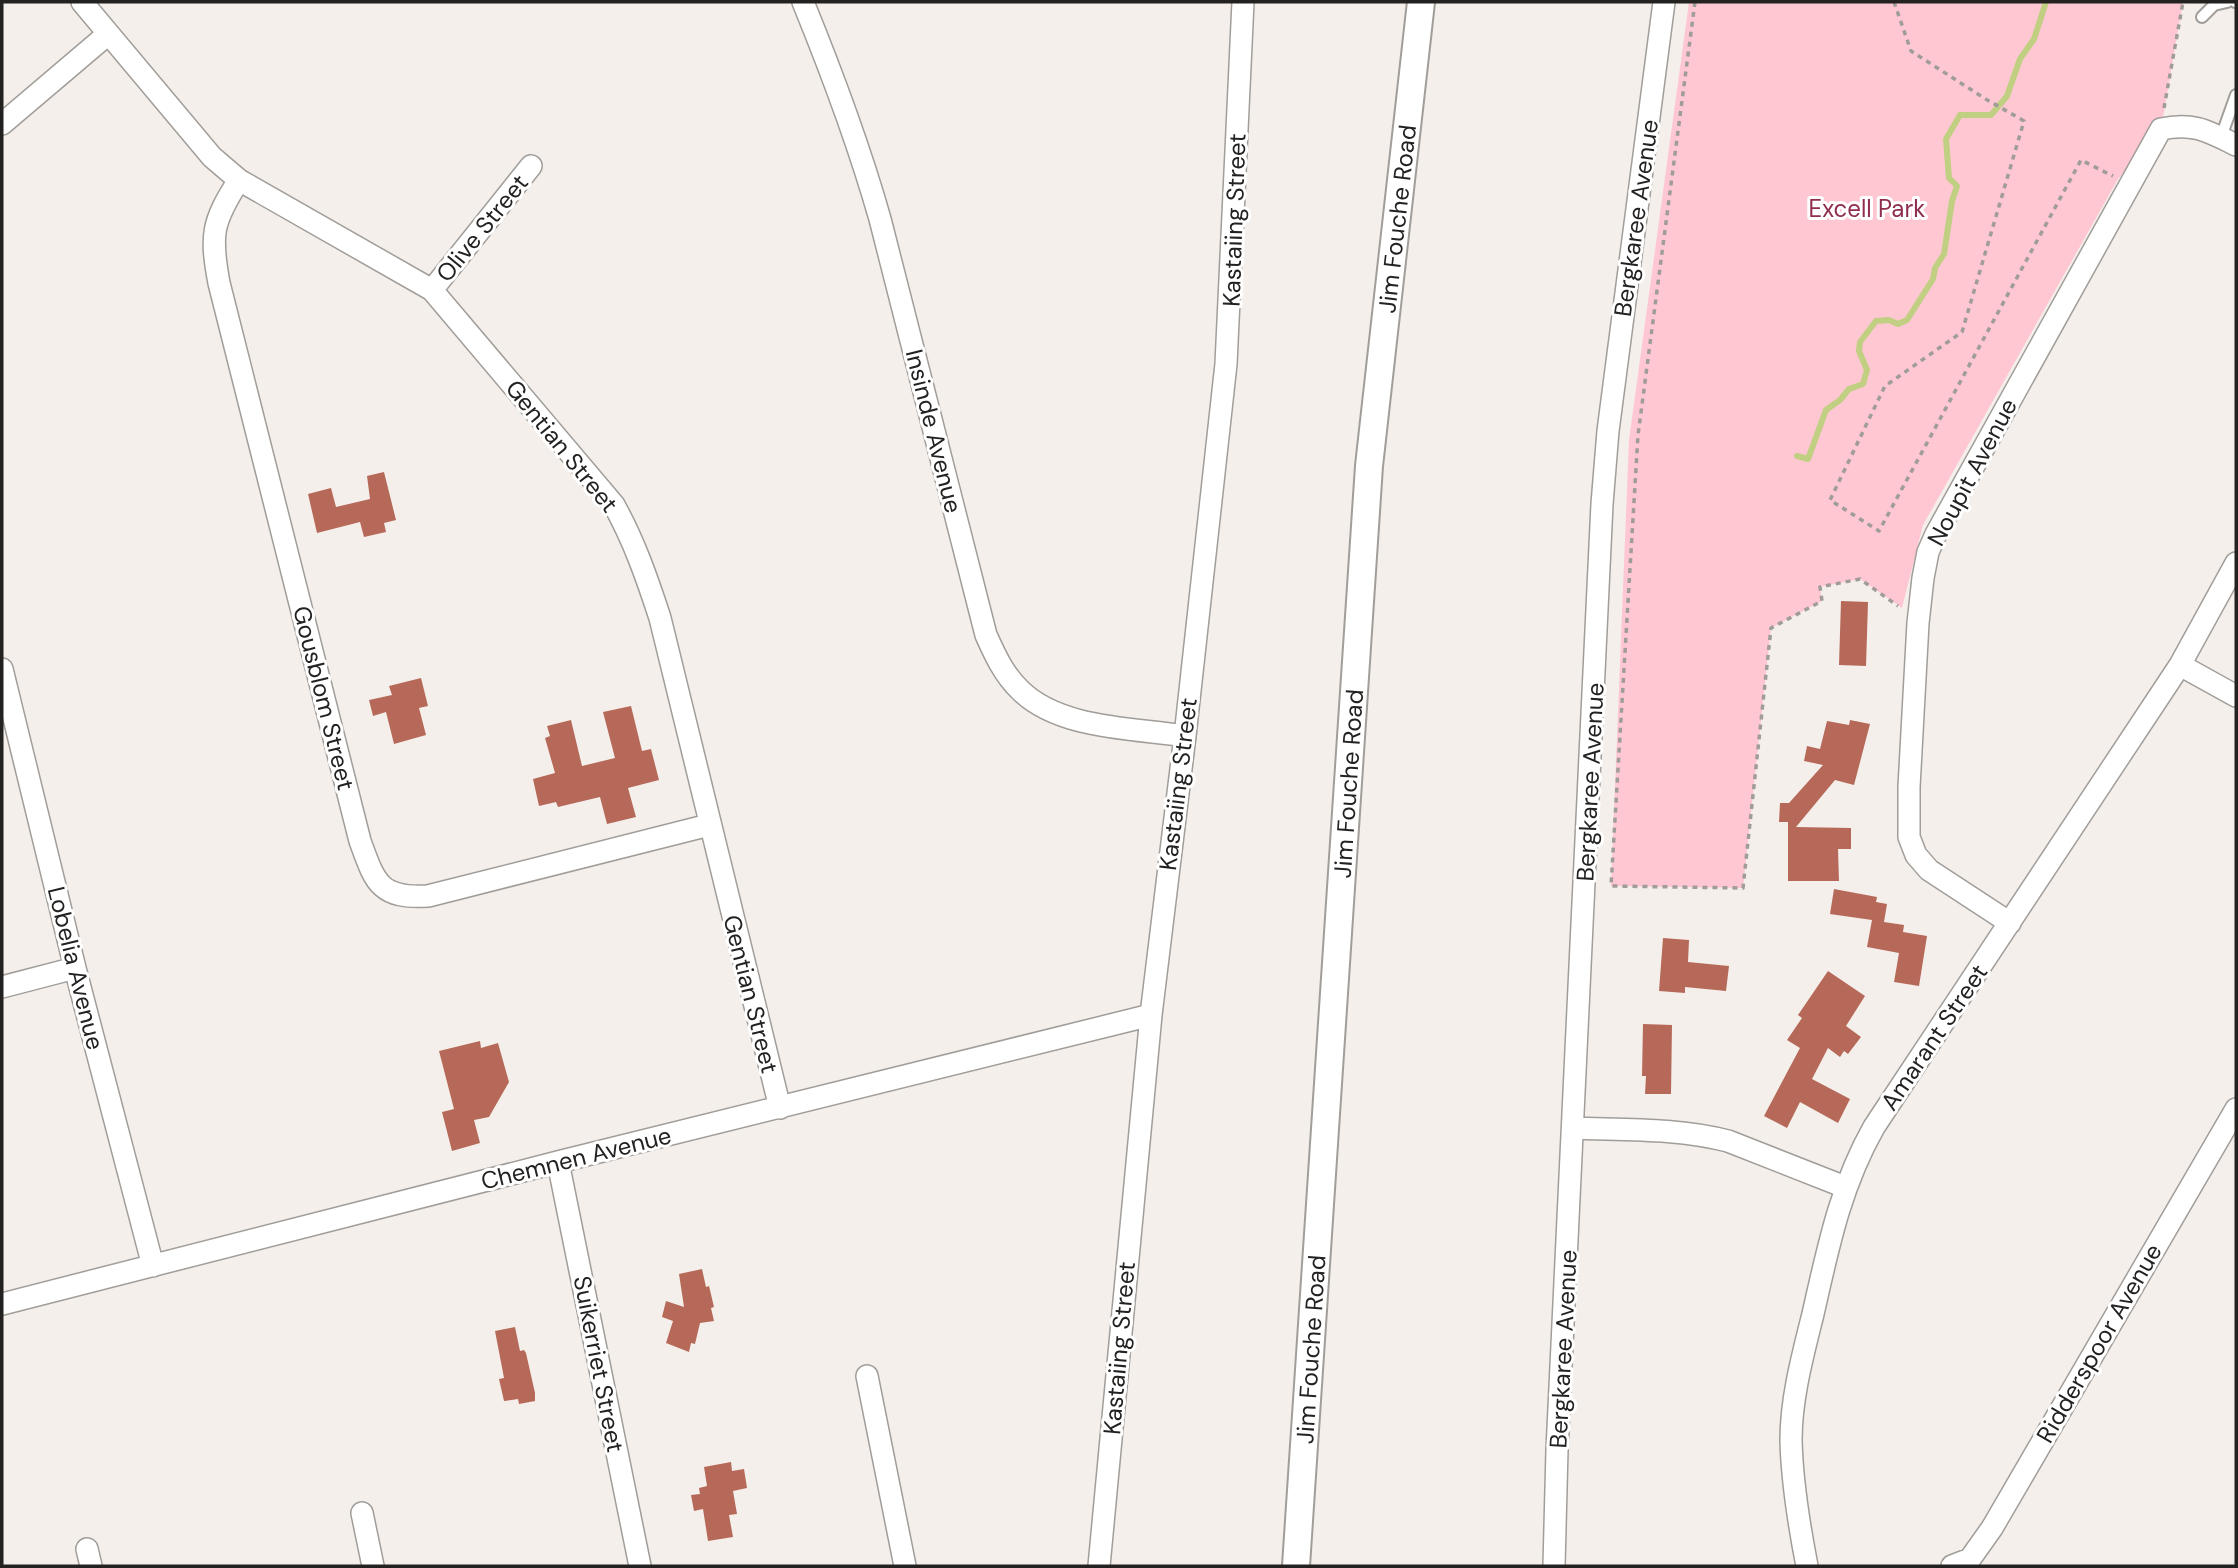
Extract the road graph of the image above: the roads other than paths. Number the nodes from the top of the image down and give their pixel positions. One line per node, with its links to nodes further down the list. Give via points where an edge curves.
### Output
1 (82, 2): 8 (street, Gentian Street)
2 (803, 2): 19 (street, Insinde Avenue, via 865,167 986,635 999,663 1019,690 1060,715)
3 (1243, 2): 19 (street, Kastaiing Street, via 1228,342)
4 (1421, 2): 39 (street, Jim Fouche Road, via 1369,466)
5 (1664, 2): 27 (street, Bergkaree Avenue, via 1602,504)
6 (2227, 2): 7 (lane, via 2214,5)
7 (2202, 17)
8 (107, 34): 10 (street); 13 (street, Gentian Street, via 212,157)
9 (2236, 94): 11 (lane)
10 (2, 124)
11 (2229, 141): 21 (street, Noupit Avenue, via 2191,126 2161,130 1928,552 1918,622 1909,837 1929,870)
12 (531, 166): 14 (street, Olive Street)
13 (239, 180): 14 (street, Gentian Street); 20 (street, Gousblom Street, via 214,229 217,272 372,874 396,895 428,896)
14 (432, 290): 20 (street, Gentian Street, via 614,505 627,529 660,618)
15 (2236, 563): 16 (street, Amarant Street)
16 (2180, 665): 18 (street); 21 (street, Amarant Street)
17 (2, 669): 22 (street, Lobelia Avenue)
18 (2236, 696)
19 (1185, 736): 24 (street, Kastaiing Street)
20 (709, 825): 25 (street, Gentian Street)
21 (2010, 923): 29 (street, Amarant Street, via 1874,1127)
22 (75, 968): 23 (street); 30 (street, Lobelia Avenue)
23 (2, 987)
24 (1151, 1015): 25 (street, Chemnen Avenue); 38 (street, Kastaiing Street)
25 (780, 1108): 28 (street, Chemnen Avenue)
26 (2236, 1109): 34 (street, Ridderspoor Avenue)
27 (1573, 1128): 29 (street, via 1709,1136); 40 (street, Bergkaree Avenue)
28 (558, 1162): 30 (street, Chemnen Avenue); 36 (street, Suikerriet Street)
29 (1845, 1187): 41 (street, Amarant Street, via 1807,1339 1791,1437)
30 (153, 1266): 31 (street, Chemnen Avenue)
31 (2, 1304)
32 (867, 1376): 37 (street)
33 (362, 1513): 35 (street)
34 (1967, 1564)
35 (373, 1566)
36 (640, 1566)
37 (905, 1566)
38 (1099, 1566)
39 (1296, 1566)
40 (1554, 1566)
41 (1807, 1566)

